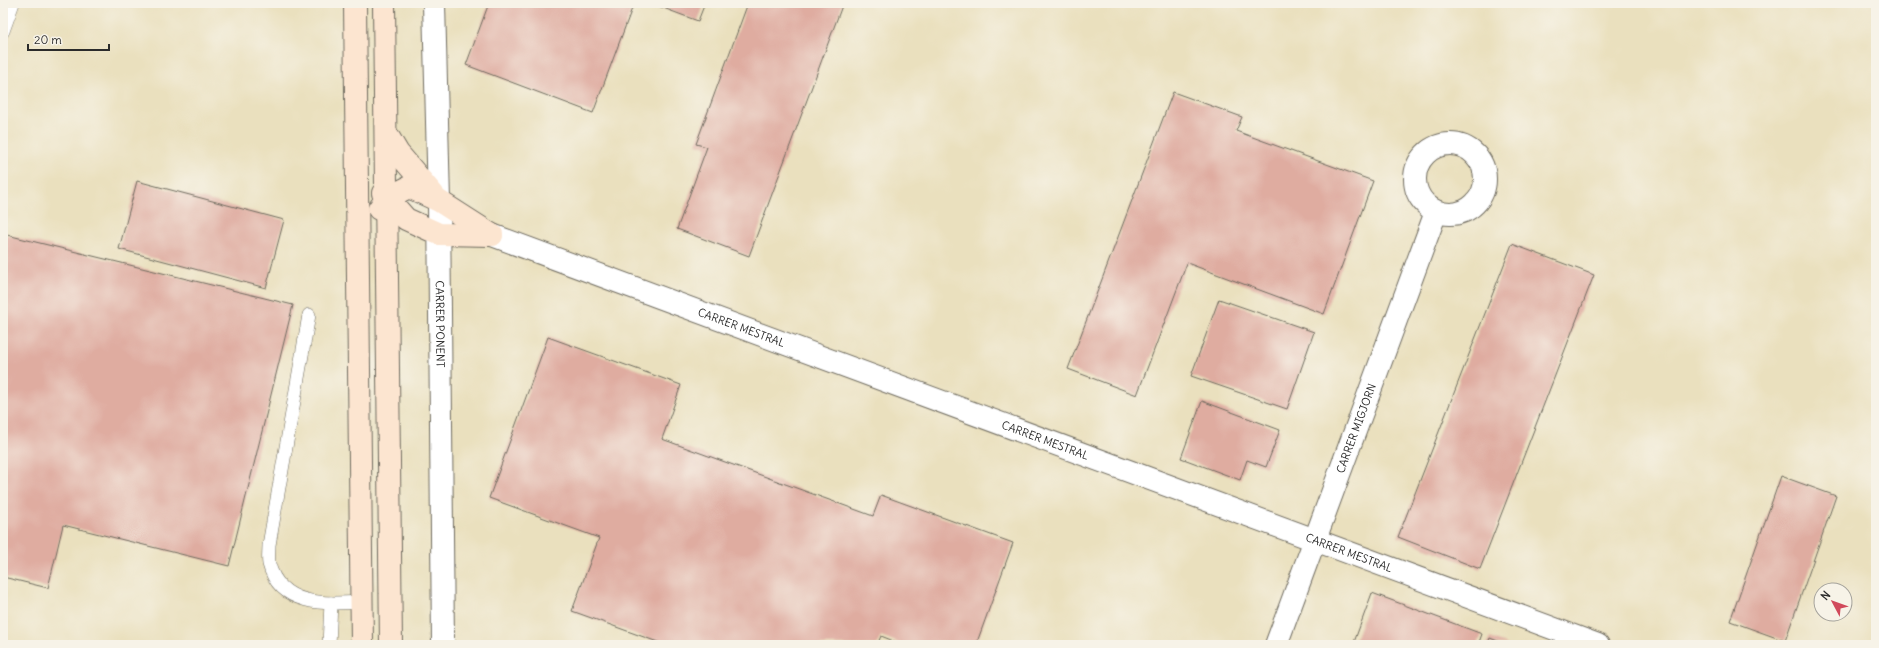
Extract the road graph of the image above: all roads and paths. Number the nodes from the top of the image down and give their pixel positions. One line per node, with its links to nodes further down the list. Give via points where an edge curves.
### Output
1 (13, 3): 6 (lane)
2 (355, 3): 13 (main road)
3 (363, 3): 8 (main road, via 371,178)
4 (384, 3): 7 (main road)
5 (434, 3): 10 (street, CARRER PONENT)
6 (3, 31)
7 (386, 133): 8 (main road); 10 (main road)
8 (387, 198): 10 (main road, via 406,220); 10 (main road, via 410,187); 13 (main road, via 370,221 372,402); 19 (main road)
9 (1436, 212): 14 (street, CARRER MIGJORN)
10 (439, 217): 11 (main road); 11 (main road); 20 (street, CARRER PONENT)
11 (492, 235): 14 (street, CARRER MESTRAL)
12 (309, 315): 16 (lane, via 269,545 269,563 278,582 291,594 308,602)
13 (359, 440): 15 (main road)
14 (1314, 541): 21 (street, CARRER MIGJORN); 22 (street, CARRER MESTRAL)
15 (361, 602): 16 (lane); 18 (main road)
16 (331, 604): 17 (lane)
17 (329, 645)
18 (362, 645)
19 (391, 645)
20 (443, 645)
21 (1276, 645)
22 (1598, 645)

